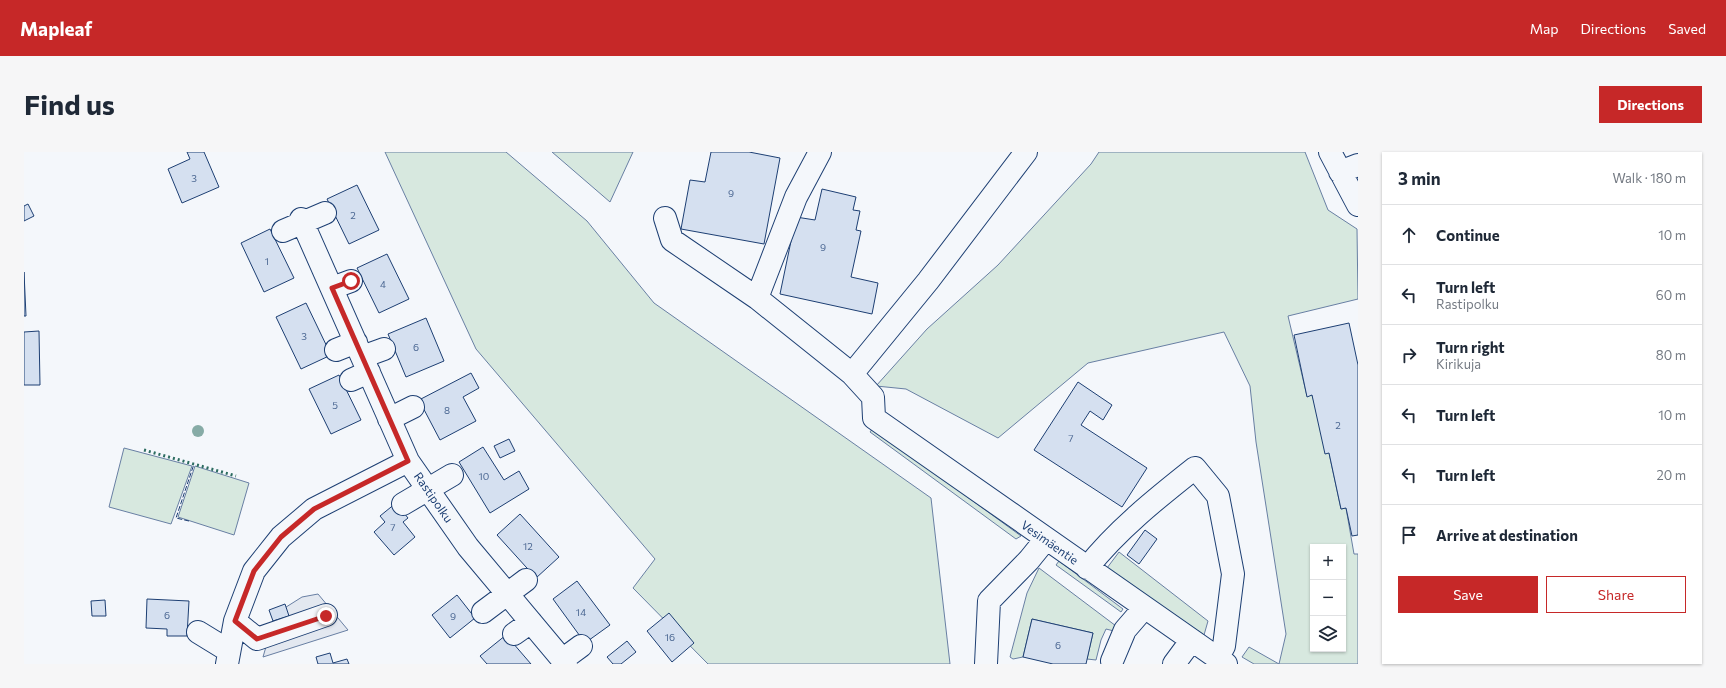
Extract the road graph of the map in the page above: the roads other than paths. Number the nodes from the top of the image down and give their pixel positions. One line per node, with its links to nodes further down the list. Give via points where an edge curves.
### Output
1 (820, 152): 10 (street, via 796,197)
2 (1026, 152): 14 (street, via 928,281)
3 (1330, 152): 4 (street)
4 (1349, 168): 5 (street)
5 (1358, 205)
6 (325, 213): 8 (street)
7 (665, 218): 10 (street, via 672,240)
8 (302, 220): 9 (street); 13 (street, Rastipolku, via 342,284)
9 (283, 231)
10 (757, 298): 14 (street)
11 (384, 349): 13 (street)
12 (336, 350): 13 (street)
13 (359, 363): 16 (street, Rastipolku)
14 (852, 374): 21 (street, Vesimäentie, via 873,397 874,418)
15 (413, 407): 16 (street)
16 (390, 419): 17 (street, Rastipolku)
17 (408, 461): 19 (street, Rastipolku); 28 (street, via 314,509 281,537 254,571)
18 (452, 475): 19 (street)
19 (428, 490): 20 (street); 24 (street, Rastipolku, via 468,547)
20 (403, 504)
21 (1046, 539): 22 (street, Vesimäentie); 36 (street, via 989,601)
22 (1087, 568): 25 (street, Vesimäentie); 35 (street, via 1112,540 1195,468 1218,496 1233,574)
23 (526, 580): 24 (street)
24 (507, 593): 26 (street); 34 (street, Rastipolku, via 522,628)
25 (1144, 608): 30 (street, Vesimäentie); 33 (street, via 1125,630)
26 (482, 612)
27 (326, 616): 28 (street, via 257,639)
28 (235, 621): 32 (street)
29 (198, 632): 32 (street)
30 (1191, 641): 35 (street, Vesimäentie); 37 (street)
31 (581, 646): 34 (street)
32 (228, 657)
33 (1112, 660)
34 (564, 662)
35 (1222, 662)
36 (986, 664)
37 (1174, 664)

